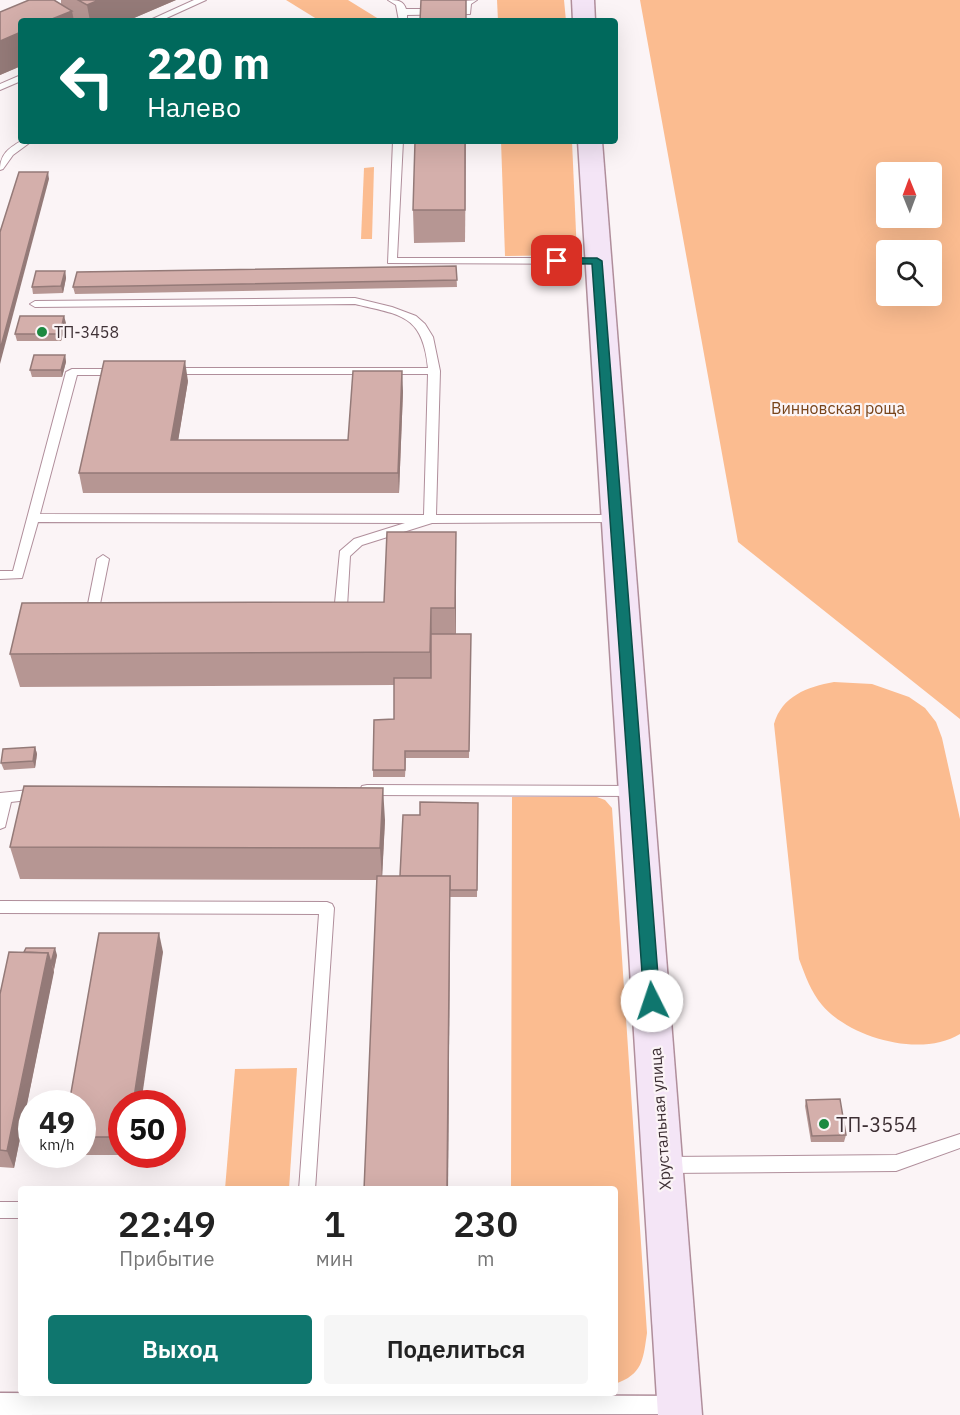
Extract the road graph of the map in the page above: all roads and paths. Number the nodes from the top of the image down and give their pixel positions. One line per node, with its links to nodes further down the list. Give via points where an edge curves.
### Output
1 (202, 0): 6 (lane)
2 (392, 0): 5 (lane, via 400,4)
3 (473, 0): 5 (lane, via 467,3 467,12)
4 (582, 0): 7 (main road)
5 (403, 17)
6 (159, 18)
7 (584, 18)
8 (18, 79): 9 (lane)
9 (0, 87)
10 (22, 144): 13 (lane, via 9,153)
11 (398, 144): 14 (lane, via 392,261)
12 (590, 144): 14 (main road, Хрустальная улица)
13 (0, 167)
14 (597, 261): 21 (main road, Хрустальная улица)
15 (35, 304): 17 (lane, via 355,301 420,324 433,345)
16 (154, 371): 17 (lane)
17 (434, 371): 20 (lane)
18 (130, 372): 19 (lane, via 72,372)
19 (34, 518): 20 (lane); 23 (lane, via 18,575)
20 (430, 519): 21 (lane); 24 (lane, via 358,542 345,554 341,608)
21 (615, 519): 27 (main road, Хрустальная улица)
22 (103, 559): 25 (lane, via 93,609)
23 (0, 575)
24 (317, 608)
25 (117, 609)
26 (346, 790): 27 (lane)
27 (638, 791): 33 (main road, Хрустальная улица)
28 (49, 792): 29 (lane)
29 (3, 799): 30 (lane)
30 (0, 823)
31 (0, 907): 34 (lane, via 327,908)
32 (960, 1141): 33 (lane, via 896,1163)
33 (663, 1165): 39 (main road, Хрустальная улица)
34 (307, 1186)
35 (0, 1210): 36 (lane)
36 (18, 1210)
37 (15, 1405): 38 (street)
38 (301, 1408): 39 (street)
39 (680, 1415)

